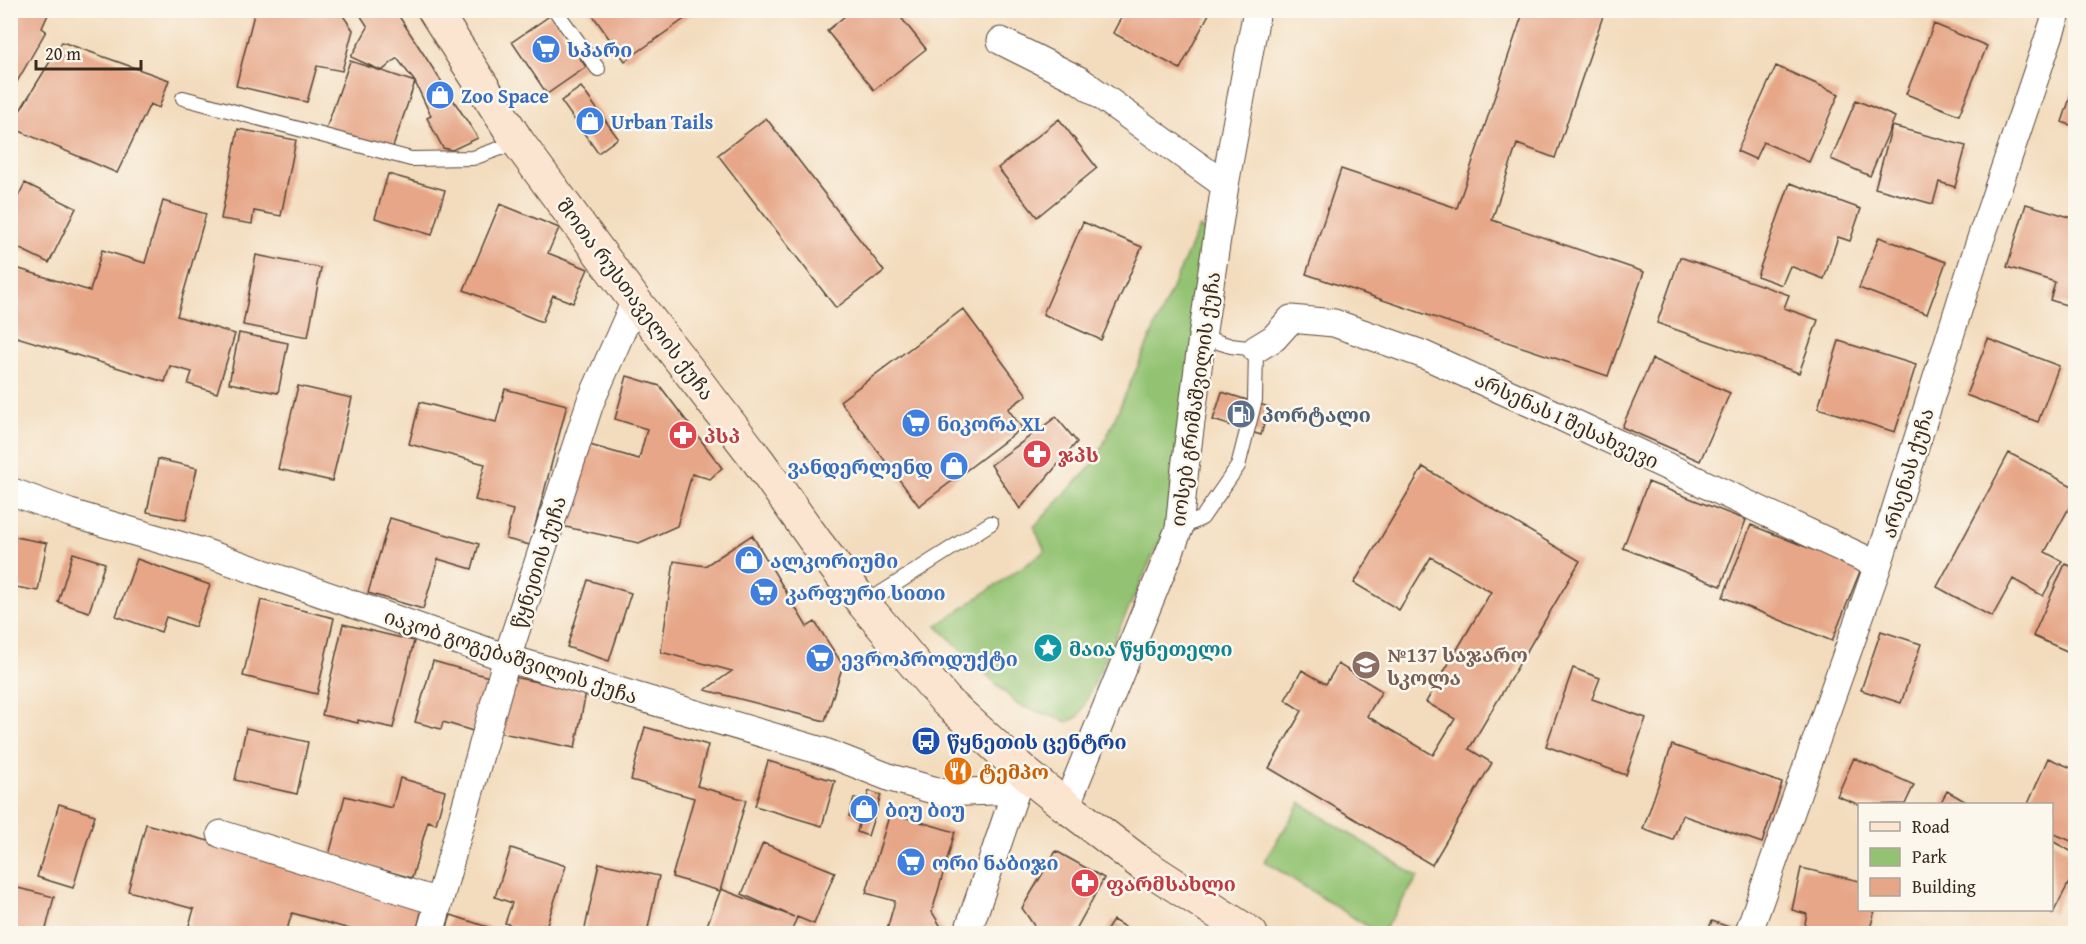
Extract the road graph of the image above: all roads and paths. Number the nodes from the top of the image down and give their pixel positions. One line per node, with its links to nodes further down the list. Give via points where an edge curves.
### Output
1 (434, 10): 8 (main road, შოთა რუსთაველის ქუჩა)
2 (555, 10): 6 (lane)
3 (1257, 10): 9 (street, იოსებ გრიშაშვილის ქუჩა)
4 (2058, 10): 16 (street, არსენას ქუჩა, via 1977,250)
5 (1001, 41): 9 (street, via 1079,80)
6 (597, 69)
7 (183, 98): 8 (lane, via 411,159 473,158)
8 (518, 142): 10 (main road, შოთა რუსთაველის ქუჩა)
9 (1225, 184): 11 (street, იოსებ გრიშაშვილის ქუჩა)
10 (635, 301): 17 (main road, შოთა რუსთაველის ქუჩა); 18 (street, წყნეთის ქუჩა, via 590,403)
11 (1202, 337): 12 (lane); 15 (street, იოსებ გრიშაშვილის ქუჩა)
12 (1256, 349): 15 (lane, via 1255,400 1238,466 1202,518); 16 (street, არსენას I შესახვევი, via 1274,338 1291,319 1334,323 1422,354)
13 (10, 491): 18 (street, იაკობ გოგებაშვილის ქუჩა)
14 (991, 523): 17 (lane)
15 (1179, 529): 20 (street, იოსებ გრიშაშვილის ქუჩა)
16 (1878, 565): 26 (street, არსენას ქუჩა)
17 (864, 604): 19 (main road, შოთა რუსთაველის ქუჩა)
18 (507, 658): 19 (street, იაკობ გოგებაშვილის ქუჩა, via 825,752 891,778 944,793); 22 (street, წყნეთის ქუჩა)
19 (1021, 782): 20 (main road, შოთა რუსთაველის ქუჩა); 24 (street)
20 (1066, 806): 25 (main road, შოთა რუსთაველის ქუჩა, via 1142,864)
21 (221, 834): 22 (street)
22 (439, 902): 23 (street, წყნეთის ქუჩა)
23 (430, 933)
24 (967, 933)
25 (1251, 933)
26 (1748, 933)

